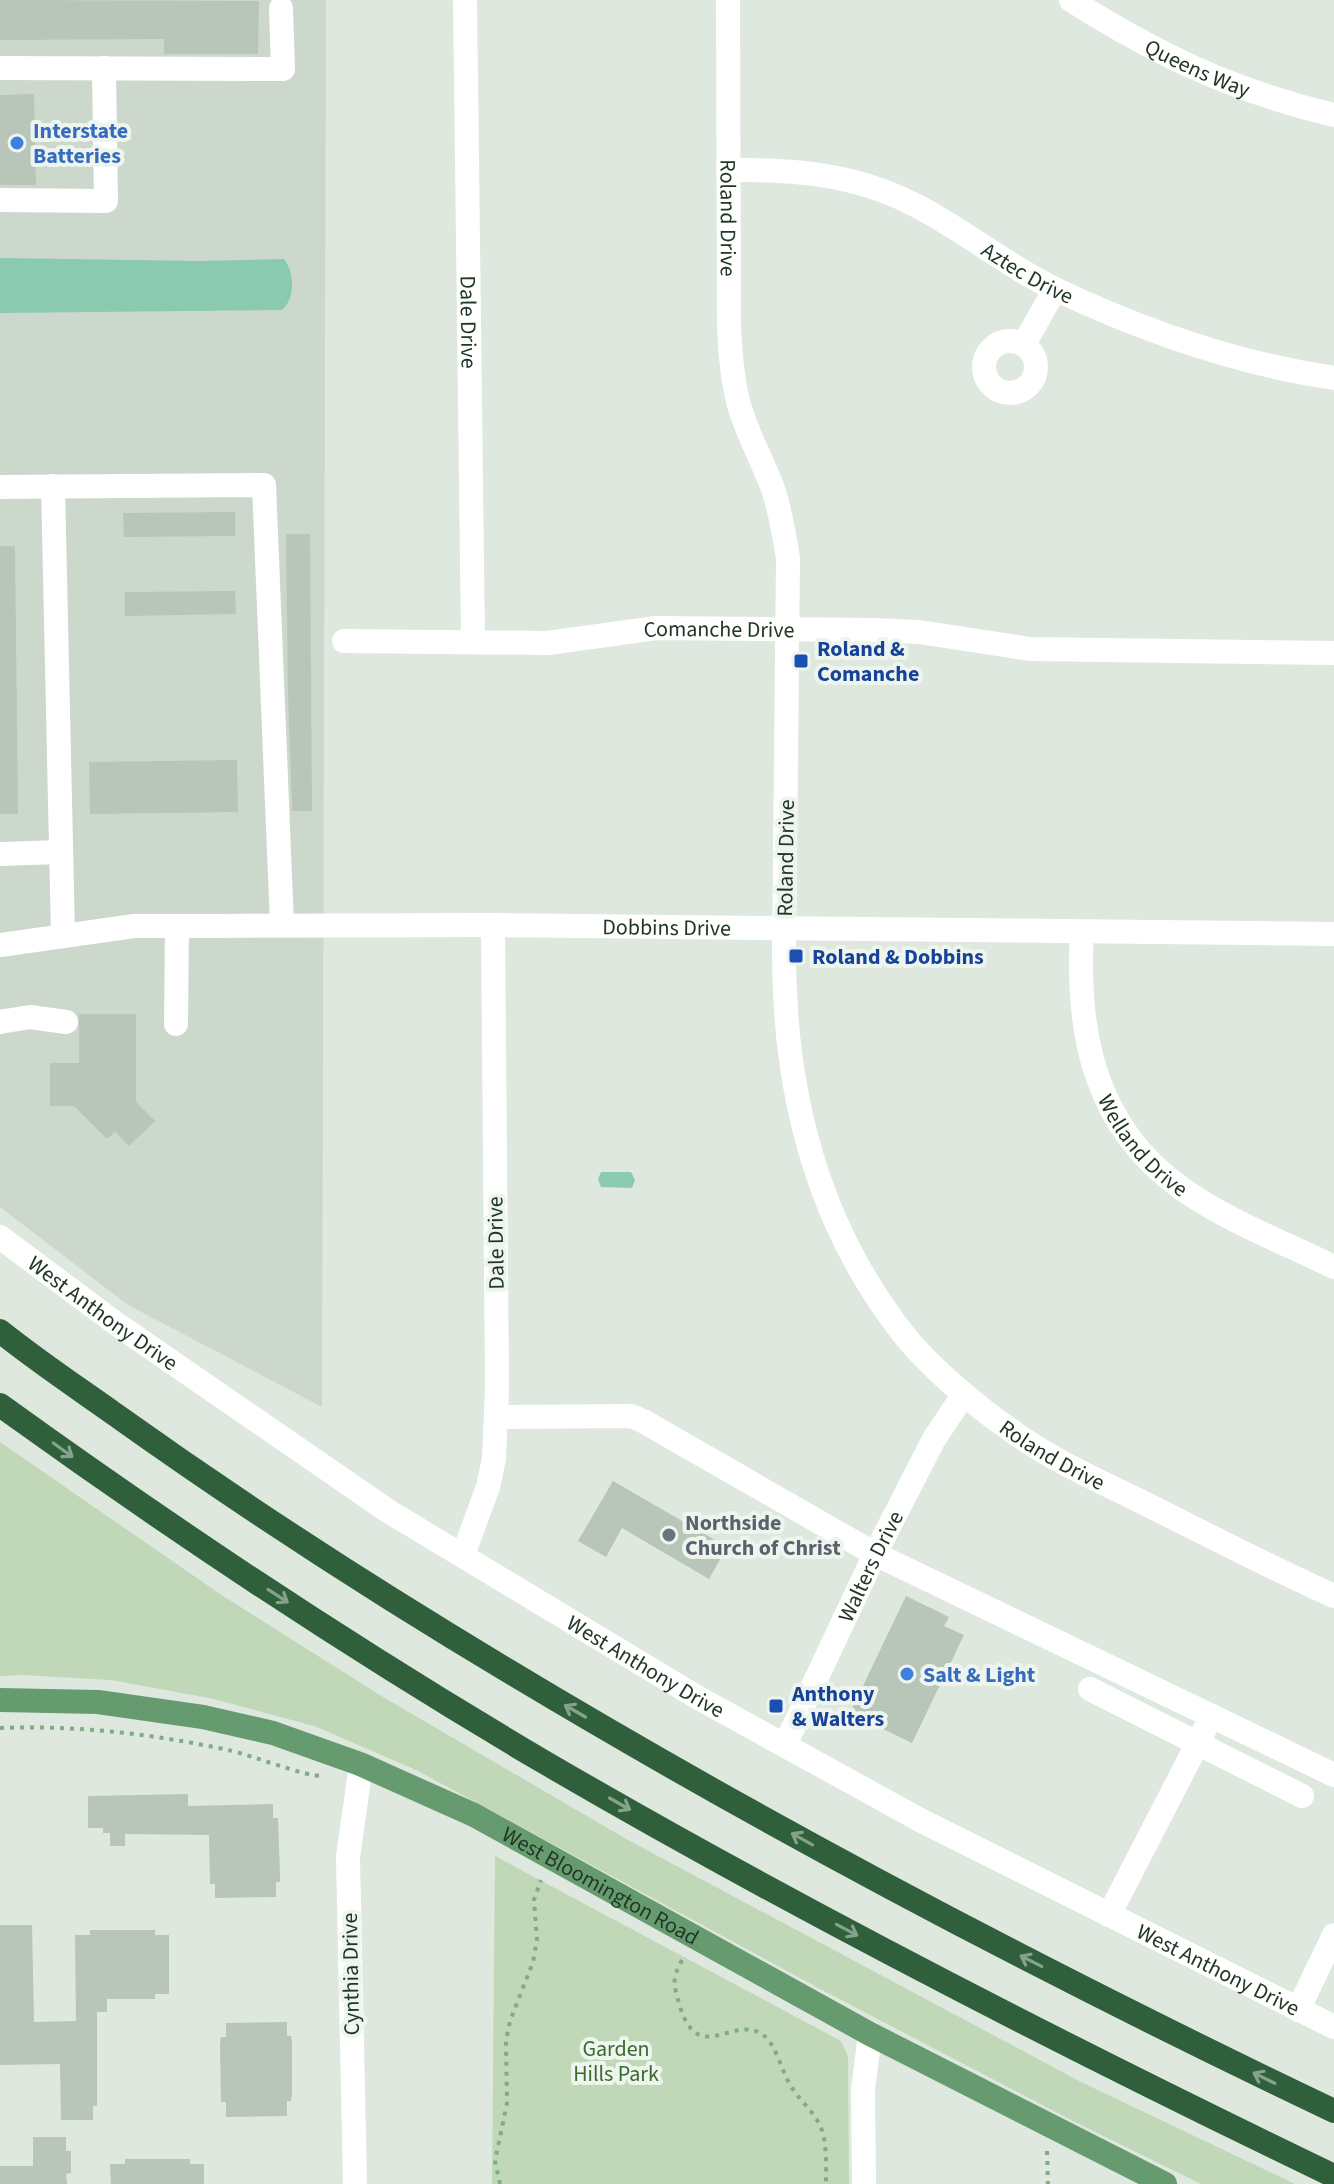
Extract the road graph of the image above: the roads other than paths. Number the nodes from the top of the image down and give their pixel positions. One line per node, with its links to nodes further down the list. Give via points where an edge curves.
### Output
1 (465, 0): 17 (street, Dale Drive)
2 (728, 0): 8 (street, Roland Drive)
3 (1071, 0): 7 (street, Queens Way, via 1187,67)
4 (281, 8): 6 (street, via 283,69)
5 (0, 68): 6 (street)
6 (104, 68): 9 (street, via 106,201)
7 (1334, 115)
8 (728, 170): 10 (street, Aztec Drive, via 811,172 884,191); 15 (street, Roland Drive, via 731,367 750,438 782,518)
9 (0, 200)
10 (1055, 289): 11 (street); 12 (street, Aztec Drive, via 1187,341)
11 (1024, 344)
12 (1334, 378)
13 (53, 486): 14 (street); 19 (street); 21 (street, via 264,485)
14 (0, 487)
15 (788, 629): 17 (street, Comanche Drive, via 656,628 548,643); 18 (street, Comanche Drive, via 919,632 1030,649); 24 (street, Roland Drive)
16 (344, 641): 17 (street, Comanche Drive)
17 (473, 642)
18 (1334, 653)
19 (61, 852): 20 (street); 27 (street)
20 (0, 854)
21 (282, 925): 22 (street, Dobbins Drive); 23 (street, Dobbins Drive)
22 (493, 925): 24 (street, Dobbins Drive); 37 (street, Dale Drive)
23 (177, 926): 27 (street, Dobbins Drive); 31 (street)
24 (784, 927): 25 (street, Dobbins Drive); 35 (street, Roland Drive, via 791,1072 817,1175 859,1268 891,1319)
25 (1082, 932): 26 (street, Dobbins Drive); 33 (street, Welland Drive, via 1084,1031 1093,1064 1121,1124 1142,1152 1183,1190)
26 (1334, 934)
27 (63, 935): 28 (street, Dobbins Drive)
28 (0, 945)
29 (0, 1022): 30 (street, via 30,1017)
30 (66, 1022)
31 (176, 1024)
32 (0, 1237): 39 (street, West Anthony Drive, via 388,1511)
33 (1334, 1267)
34 (0, 1328): 54 (highway, one-way to 34, via 1028,1959 633,1745 328,1559 161,1448)
35 (964, 1394): 38 (street, Walters Drive, via 934,1439); 40 (street, Roland Drive, via 1063,1463)
36 (0, 1405): 56 (highway, one-way to 56, via 242,1573 543,1761 953,1987)
37 (496, 1417): 38 (street, via 631,1416); 39 (street, Dale Drive, via 488,1487)
38 (875, 1554): 43 (street); 45 (street, Walters Drive)
39 (463, 1555): 45 (street, West Anthony Drive)
40 (1334, 1596)
41 (1090, 1689): 44 (street)
42 (0, 1700): 46 (main road, West Bloomington Road, via 98,1702 190,1715 273,1733)
43 (1213, 1716): 44 (street); 47 (street)
44 (1197, 1743): 48 (street); 49 (street)
45 (785, 1745): 49 (street, West Anthony Drive)
46 (361, 1765): 53 (main road, West Bloomington Road, via 474,1815); 57 (street, Cynthia Drive, via 348,1857)
47 (1334, 1775)
48 (1302, 1796)
49 (1109, 1915): 51 (street, West Anthony Drive)
50 (1334, 1935): 51 (street)
51 (1298, 2010): 52 (street, West Anthony Drive)
52 (1334, 2027)
53 (870, 2034): 55 (main road, West Bloomington Road); 58 (street, via 863,2090)
54 (1334, 2111)
55 (1132, 2176): 59 (main road, West Bloomington Road)
56 (1334, 2176)
57 (355, 2184)
58 (864, 2184)
59 (1165, 2184)

